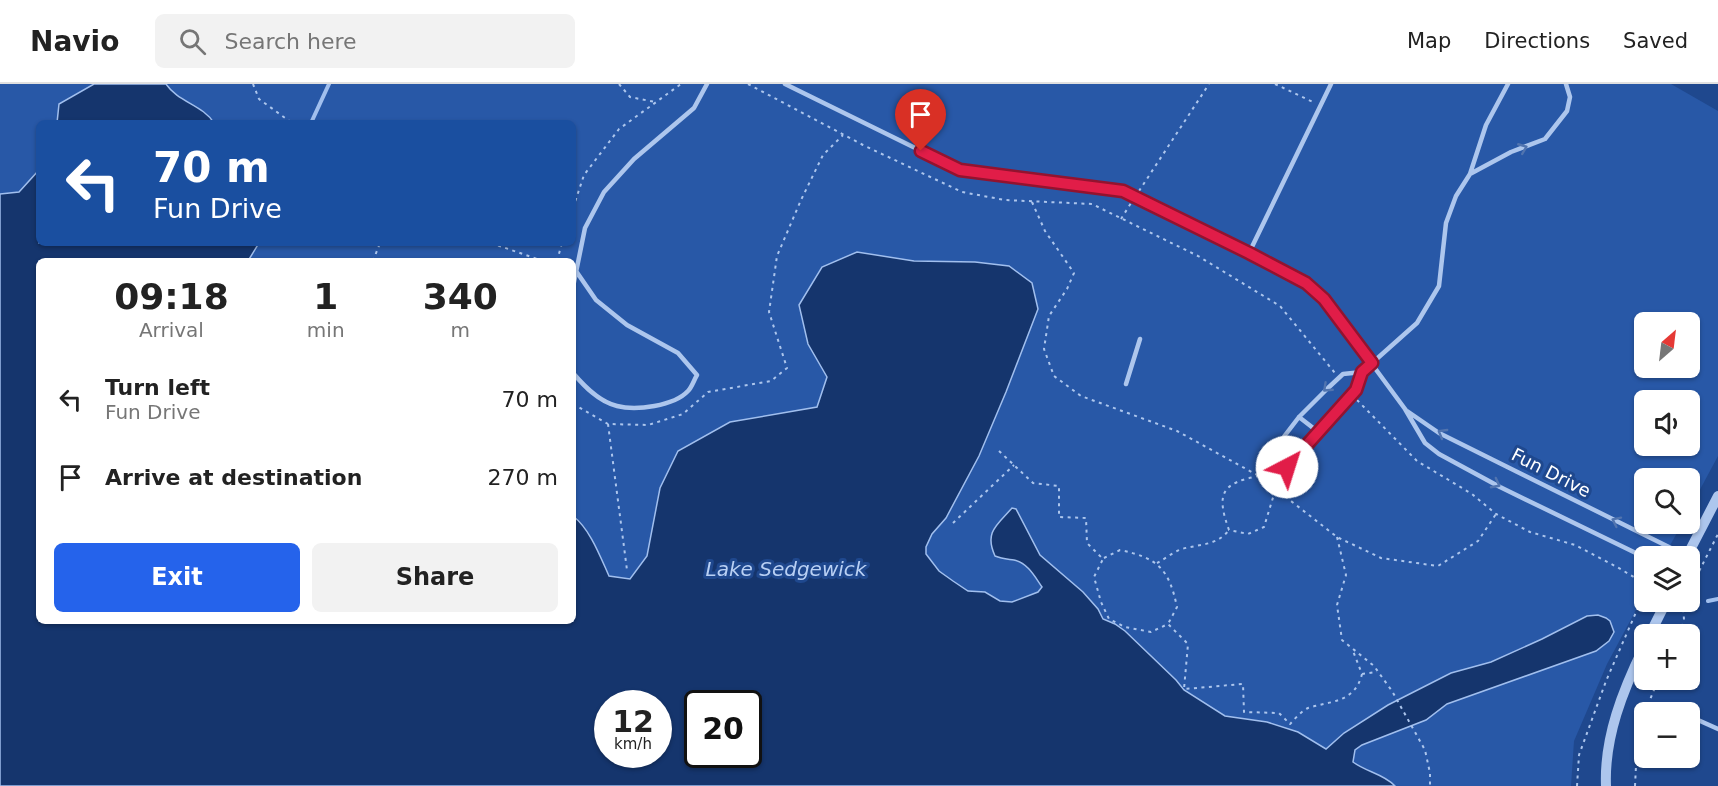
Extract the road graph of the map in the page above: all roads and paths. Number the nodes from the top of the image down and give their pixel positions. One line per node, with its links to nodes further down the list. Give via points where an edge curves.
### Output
1 (253, 84): 14 (path, via 259,99)
2 (619, 84): 12 (path, via 630,97)
3 (681, 84): 12 (path)
4 (707, 84): 24 (lane, via 694,108 634,159 604,192 585,228)
5 (748, 84): 15 (path)
6 (786, 84): 17 (lane, Fun Drive, via 960,170 1123,191)
7 (1209, 84): 17 (path)
8 (1275, 84): 13 (path)
9 (1331, 84): 13 (lane)
10 (1508, 84): 16 (lane, via 1486,124)
11 (1566, 84): 16 (lane, one-way to 11, via 1545,139 1567,111 1570,97)
12 (655, 102): 18 (path, via 619,129 584,175)
13 (1321, 106): 22 (lane)
14 (288, 120)
15 (843, 135): 19 (path, via 962,192); 35 (path, via 823,155 777,256 769,312 787,368 771,381 708,392 683,414 648,425)
16 (1470, 174): 26 (lane, via 1446,223 1439,286 1417,323)
17 (1135, 198): 20 (path); 22 (lane, Fun Drive)
18 (576, 199)
19 (1031, 201): 20 (path, via 1092,204); 39 (path, via 1045,231 1074,273 1049,316 1044,349 1054,376 1081,396 1177,431)
20 (1121, 219): 29 (path, via 1198,256 1280,306)
21 (500, 246): 23 (path)
22 (1249, 253): 26 (lane, Fun Drive, via 1306,283 1324,299)
23 (534, 258)
24 (576, 271): 28 (lane, via 596,300 627,325 678,353 697,375 687,392 650,407 616,406 594,394)
25 (1140, 339): 30 (lane)
26 (1372, 363): 27 (lane); 33 (lane, Fun Drive)
27 (1362, 372): 29 (lane); 31 (lane)
28 (576, 375)
29 (1339, 378): 34 (lane, one-way to 34)
30 (1126, 384)
31 (1352, 394): 36 (lane); 42 (path, via 1417,461 1472,494)
32 (576, 406): 35 (path)
33 (1405, 409): 47 (lane, Fun Drive, one-way to 33, via 1439,433); 49 (lane, Fun Drive, one-way to 49, via 1425,443 1439,454)
34 (1299, 417): 36 (lane); 36 (lane, via 1270,455 1287,467)
35 (608, 424): 53 (path)
36 (1317, 431)
37 (999, 452): 38 (path)
38 (1014, 465): 43 (path); 50 (path, via 1033,483 1059,486 1059,517 1086,518 1087,543)
39 (1259, 476): 40 (path); 44 (path, via 1237,480 1224,493 1222,511)
40 (1275, 489): 44 (path, via 1264,527 1248,534); 46 (path)
41 (1718, 496): 48 (street)
42 (1496, 514): 46 (path, via 1478,541 1438,566 1381,558); 54 (path, via 1530,532 1575,545)
43 (953, 523)
44 (1229, 530): 51 (path, via 1209,544 1180,549)
45 (1718, 534): 52 (path)
46 (1337, 537): 57 (path, via 1346,575 1337,606 1340,629 1342,640)
47 (1667, 546)
48 (1692, 546)
49 (1634, 552)
50 (1103, 559): 51 (path, via 1120,549); 56 (path, via 1094,577 1109,619 1151,632)
51 (1157, 563): 56 (path, via 1172,585 1177,607)
52 (1700, 569)
53 (627, 570)
54 (1634, 577)
55 (1636, 612): 65 (path, via 1578,755)
56 (1168, 624): 60 (path, via 1188,644 1184,689 1244,684 1244,712 1279,713 1290,724 1305,709 1343,699 1357,686)
57 (1353, 651): 59 (path); 60 (path)
58 (1634, 670): 66 (street, via 1612,729)
59 (1379, 672): 60 (path); 64 (path, via 1416,732 1427,760)
60 (1362, 674)
61 (1700, 721): 62 (lane)
62 (1718, 729)
63 (1636, 768): 67 (path)
64 (1430, 786)
65 (1576, 786)
66 (1606, 786)
67 (1635, 786)

